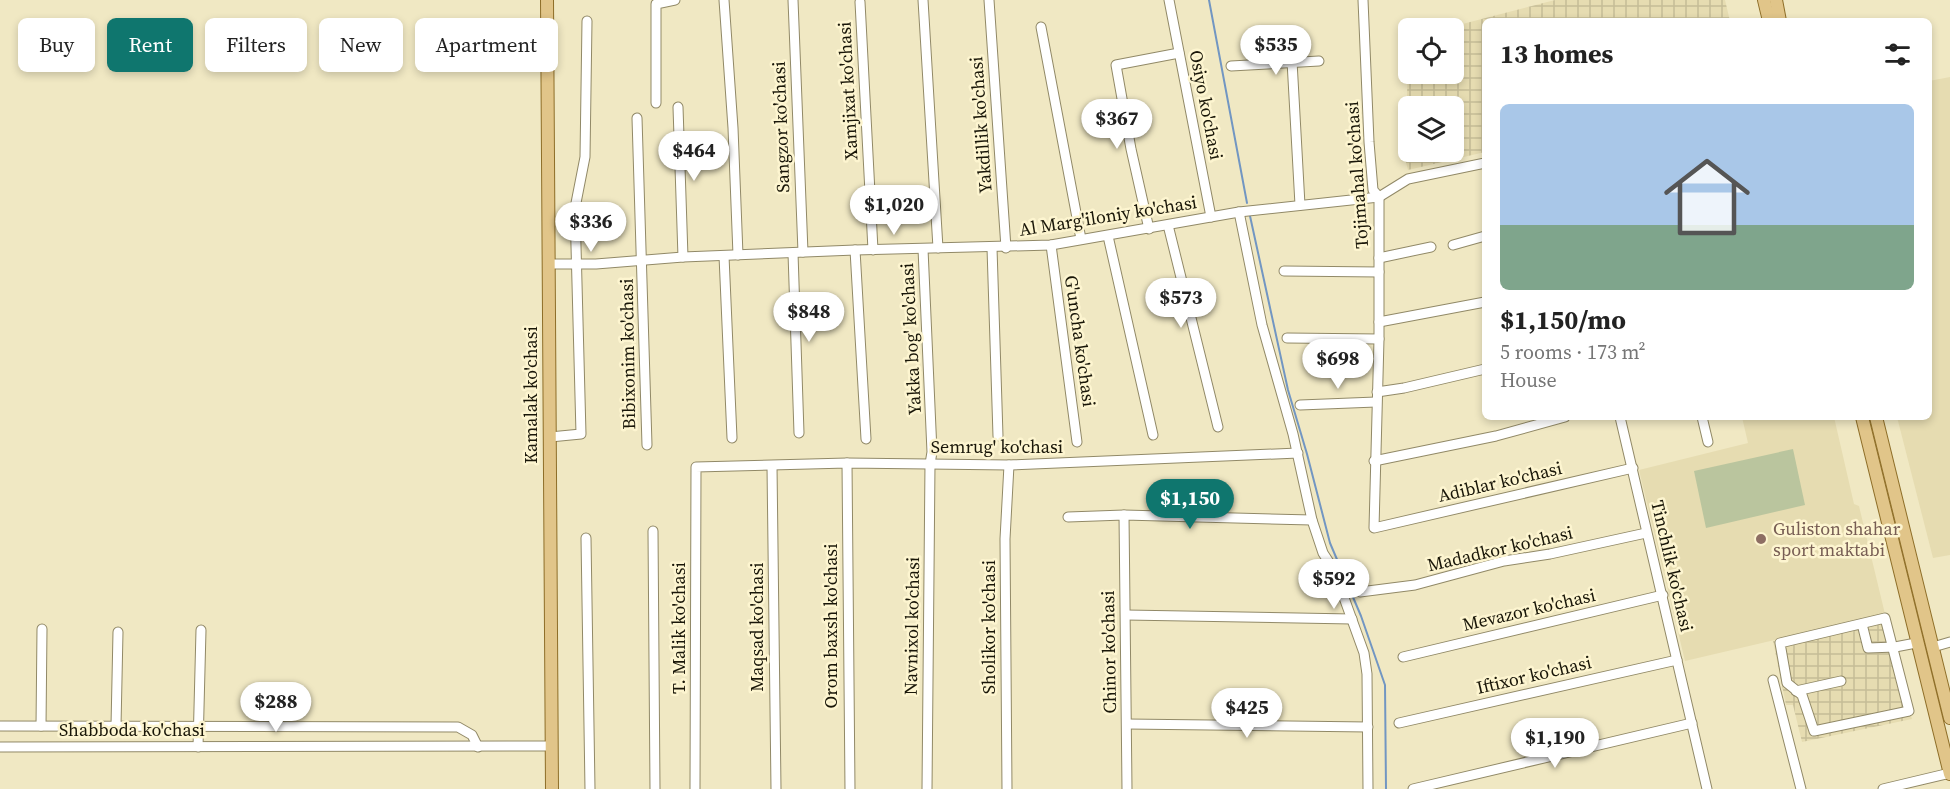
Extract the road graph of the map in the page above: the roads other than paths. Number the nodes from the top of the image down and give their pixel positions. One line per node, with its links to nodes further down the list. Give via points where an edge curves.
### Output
1 (547, 0): 48 (main road, Kamalak ko'chasi)
2 (675, 0): 20 (street, via 656,4)
3 (724, 0): 43 (street)
4 (794, 0): 42 (street, Sangzor ko'chasi)
5 (923, 0): 36 (street, Yakka bog' ko'chasi)
6 (989, 0): 38 (street, Yakdillik ko'chasi)
7 (1169, 0): 16 (street, Osiyo ko'chasi)
8 (1363, 0): 24 (street, Tojimahal ko'chasi, via 1369,142 1373,190)
9 (1764, 0): 12 (main road)
10 (1776, 0): 13 (main road)
11 (860, 2): 41 (street, Xamjixat ko'chasi)
12 (1768, 18)
13 (1779, 18)
14 (587, 21): 49 (street, via 585,157 576,208)
15 (1041, 27): 32 (street)
16 (1179, 53): 27 (street, Osiyo ko'chasi); 29 (street, via 1116,65)
17 (1292, 61): 18 (street); 19 (street); 25 (street)
18 (1319, 61)
19 (1231, 66)
20 (656, 103)
21 (678, 107): 45 (street)
22 (637, 118): 47 (street, Bibixonim ko'chasi)
23 (1482, 164): 24 (street, Al Marg'iloniy ko'chasi, via 1408,179)
24 (1379, 197): 25 (street, Al Marg'iloniy ko'chasi); 46 (street, Tojimahal ko'chasi)
25 (1300, 205): 26 (street, Al Marg'iloniy ko'chasi)
26 (1239, 212): 27 (street, Al Marg'iloniy ko'chasi); 75 (street, via 1262,325)
27 (1211, 217): 28 (street, Al Marg'iloniy ko'chasi)
28 (1168, 225): 29 (street, Al Marg'iloniy ko'chasi); 65 (street)
29 (1149, 229): 30 (street, Al Marg'iloniy ko'chasi)
30 (1108, 236): 32 (street, Al Marg'iloniy ko'chasi); 67 (street)
31 (1482, 237): 34 (street)
32 (1081, 239): 33 (street, Al Marg'iloniy ko'chasi)
33 (1051, 245): 38 (street, Al Marg'iloniy ko'chasi); 72 (street, G'uncha ko'chasi)
34 (1453, 245)
35 (1431, 247): 46 (street)
36 (938, 248): 37 (street, Al Marg'iloniy ko'chasi); 39 (street, Al Marg'iloniy ko'chasi)
37 (992, 248): 38 (street, Al Marg'iloniy ko'chasi); 68 (street)
38 (1006, 248)
39 (923, 249): 41 (street, Al Marg'iloniy ko'chasi); 78 (street, Yakka bog' ko'chasi, via 930,356)
40 (855, 250): 41 (street, Al Marg'iloniy ko'chasi); 42 (street, Al Marg'iloniy ko'chasi); 71 (street)
41 (873, 250)
42 (798, 253): 43 (street, Al Marg'iloniy ko'chasi); 66 (street, Sangzor ko'chasi)
43 (738, 255): 44 (street, Al Marg'iloniy ko'chasi)
44 (724, 256): 45 (street, Al Marg'iloniy ko'chasi); 70 (street)
45 (683, 257): 47 (street, Al Marg'iloniy ko'chasi)
46 (1379, 258): 51 (street, Tojimahal ko'chasi)
47 (643, 261): 49 (street, Al Marg'iloniy ko'chasi); 74 (street, Bibixonim ko'chasi)
48 (549, 264): 49 (street, Al Marg'iloniy ko'chasi); 69 (main road, Kamalak ko'chasi)
49 (577, 264): 69 (street, via 581,434)
50 (1284, 271): 51 (street)
51 (1379, 272): 53 (street, Tojimahal ko'chasi)
52 (1482, 303): 53 (street)
53 (1379, 322): 55 (street, Tojimahal ko'chasi)
54 (1287, 338): 55 (street)
55 (1379, 339): 57 (street, Tojimahal ko'chasi)
56 (1482, 370): 57 (street)
57 (1377, 392): 58 (street, Tojimahal ko'chasi)
58 (1376, 402): 59 (street); 76 (street, Tojimahal ko'chasi)
59 (1300, 405)
60 (1554, 420): 76 (street)
61 (1621, 420): 82 (street, Tinchlik ko'chasi)
62 (1703, 420): 73 (street)
63 (1863, 420): 99 (main road)
64 (1877, 420): 101 (main road)
65 (1218, 427)
66 (799, 433)
67 (1153, 435)
68 (998, 436)
69 (550, 437): 117 (main road, Kamalak ko'chasi)
70 (732, 438)
71 (866, 439)
72 (1077, 442)
73 (1708, 442)
74 (647, 445)
75 (1298, 453): 79 (street, Semrug' ko'chasi); 85 (street)
76 (1374, 461): 86 (street, Tojimahal ko'chasi)
77 (846, 463): 78 (street, Semrug' ko'chasi); 80 (street, Semrug' ko'chasi); 128 (street, Orom baxsh ko'chasi)
78 (930, 464): 79 (street, Semrug' ko'chasi); 129 (street, Navnixol ko'chasi)
79 (1009, 465): 130 (street, Sholikor ko'chasi, via 1005,539)
80 (772, 466): 81 (street, Semrug' ko'chasi); 127 (street, Maqsad ko'chasi)
81 (696, 467): 126 (street, T. Malik ko'chasi)
82 (1633, 468): 86 (street, Adiblar ko'chasi); 88 (street, Tinchlik ko'chasi)
83 (1124, 515): 84 (street); 85 (street); 92 (street, Chinor ko'chasi)
84 (1068, 517)
85 (1312, 520): 93 (street)
86 (1374, 528)
87 (653, 531): 125 (street)
88 (1646, 533): 90 (street, Madadkor ko'chasi, via 1504,561 1415,585); 91 (street, Tinchlik ko'chasi)
89 (586, 538): 124 (street)
90 (1360, 591)
91 (1662, 595): 102 (street, Mevazor ko'chasi); 103 (street, Tinchlik ko'chasi)
92 (1126, 615): 93 (street); 110 (street, Chinor ko'chasi)
93 (1352, 619): 116 (street, via 1364,652)
94 (1862, 624): 100 (street, via 1868,648); 100 (street, via 1885,618); 106 (street, via 1780,643 1787,683)
95 (42, 628): 112 (street)
96 (201, 630): 114 (street)
97 (118, 632): 113 (street)
98 (1950, 642): 101 (street)
99 (1916, 643): 100 (street); 122 (main road)
100 (1893, 647): 106 (street, via 1909,711 1814,731 1803,695)
101 (1933, 647): 107 (main road)
102 (1403, 657)
103 (1677, 660): 108 (street, Iftixor ko'chasi); 109 (street, Tinchlik ko'chasi)
104 (1773, 680): 135 (street)
105 (1841, 681): 106 (street)
106 (1796, 691)
107 (1950, 718)
108 (1399, 723)
109 (1692, 723): 133 (street); 134 (street, Tinchlik ko'chasi)
110 (1127, 724): 116 (street); 131 (street, Chinor ko'chasi)
111 (0, 726): 112 (street)
112 (41, 726): 113 (street)
113 (116, 726): 114 (street)
114 (198, 727): 115 (street); 119 (street)
115 (260, 727): 120 (street); 121 (street, via 458,727 472,735)
116 (1368, 727): 132 (street)
117 (552, 746): 121 (street, Shabboda ko'chasi); 123 (main road, Kamalak ko'chasi)
118 (0, 747): 119 (street, Shabboda ko'chasi)
119 (198, 747): 120 (street, Shabboda ko'chasi)
120 (260, 747): 121 (street, Shabboda ko'chasi)
121 (477, 747)
122 (1950, 774): 136 (street)
123 (552, 789)
124 (590, 789)
125 (655, 789)
126 (695, 789)
127 (776, 789)
128 (849, 789)
129 (927, 789)
130 (1007, 789)
131 (1127, 789)
132 (1368, 789)
133 (1413, 789)
134 (1707, 789)
135 (1801, 789)
136 (1883, 789)

